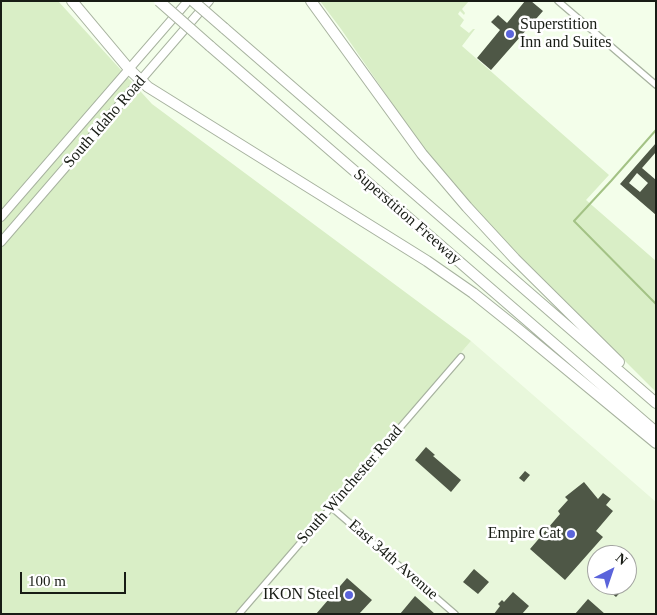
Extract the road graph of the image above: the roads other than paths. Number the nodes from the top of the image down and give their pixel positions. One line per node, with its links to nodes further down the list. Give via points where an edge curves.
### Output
1 (72, 1): 8 (highway)
2 (159, 1): 15 (highway, Superstition Freeway, bridge)
3 (188, 1): 8 (main road, South Idaho Road)
4 (193, 1): 14 (highway, Superstition Freeway, bridge)
5 (209, 1): 9 (main road, South Idaho Road)
6 (311, 1): 14 (highway, via 422,154 467,207)
7 (558, 1): 10 (street)
8 (129, 69): 9 (highway); 11 (main road, South Idaho Road)
9 (141, 81): 12 (main road, South Idaho Road); 16 (highway, via 473,293)
10 (656, 86)
11 (1, 217)
12 (1, 242)
13 (461, 357): 17 (street, South Winchester Road)
14 (656, 402)
15 (656, 432)
16 (656, 443)
17 (331, 507): 18 (street, South Winchester Road); 19 (street, East 34th Avenue)
18 (239, 614)
19 (455, 614)

